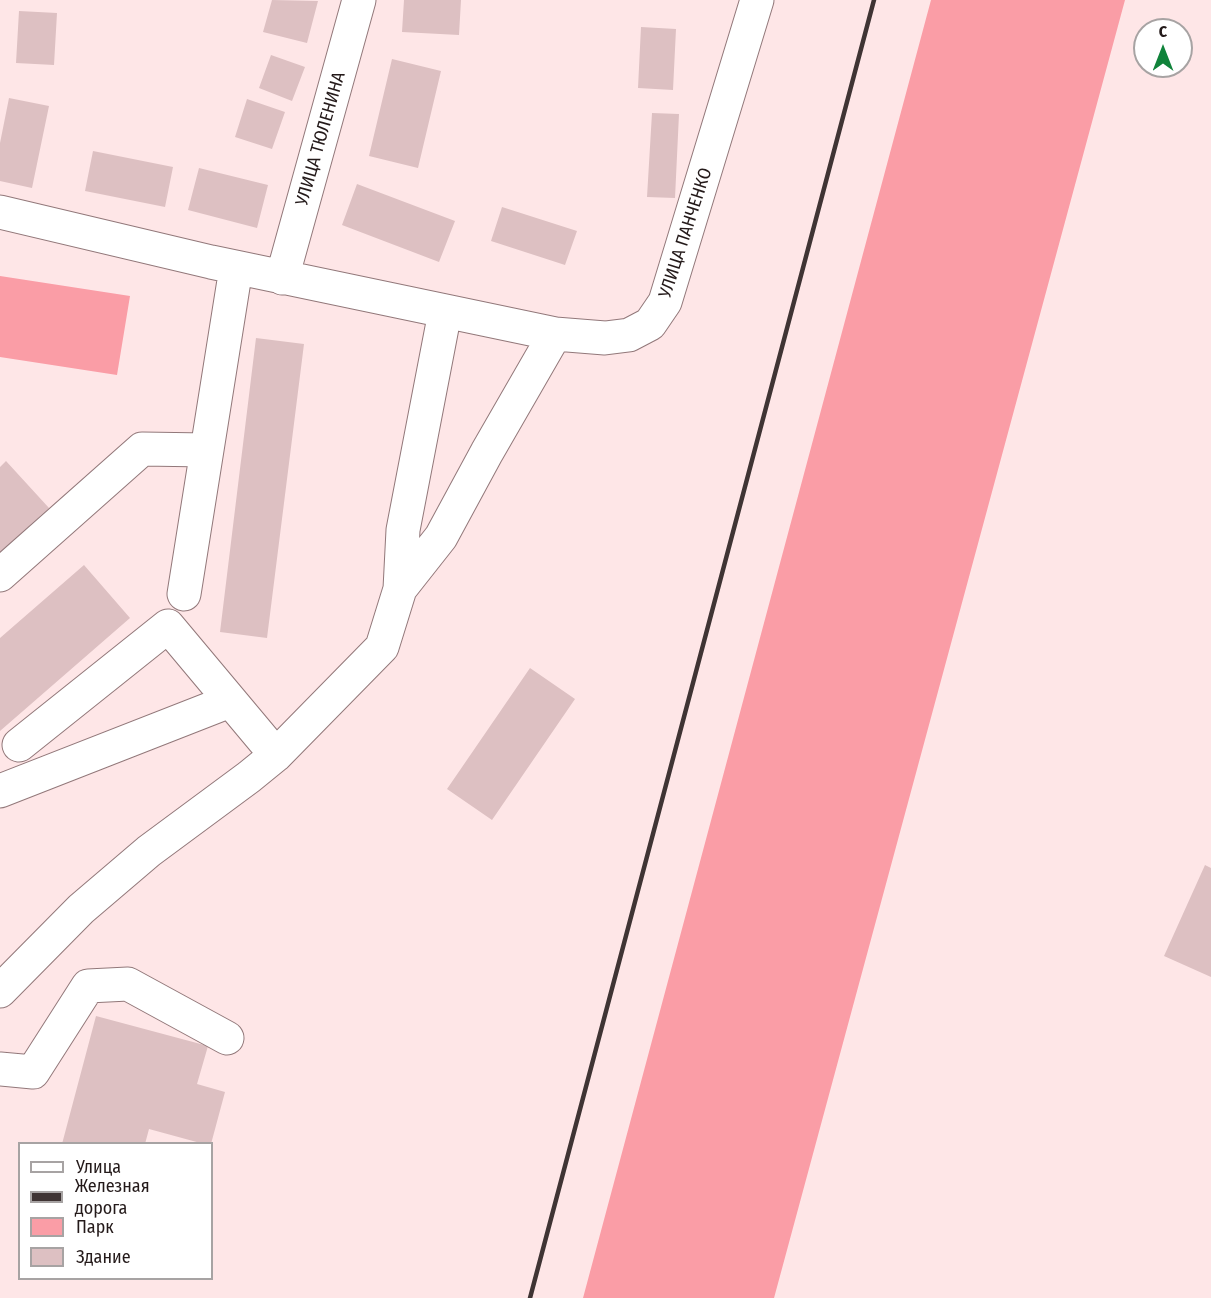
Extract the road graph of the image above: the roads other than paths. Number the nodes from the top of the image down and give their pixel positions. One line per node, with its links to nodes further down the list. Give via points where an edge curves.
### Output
1 (359, 0): 5 (street, УЛИЦА ТЮЛЕНИНА)
2 (758, 0): 7 (street, УЛИЦА ПАНЧЕНКО, via 665,302 650,324 629,335 605,338)
3 (0, 212): 4 (street, УЛИЦА ПАНЧЕНКО)
4 (236, 268): 5 (street, УЛИЦА ПАНЧЕНКО); 8 (street)
5 (282, 278): 6 (street, УЛИЦА ПАНЧЕНКО)
6 (445, 312): 7 (street, УЛИЦА ПАНЧЕНКО); 10 (street, via 404,530)
7 (555, 334): 10 (street, via 441,537)
8 (207, 450): 9 (street, via 142,449); 11 (street)
9 (0, 576)
10 (400, 589): 14 (street, via 382,647)
11 (184, 594)
12 (230, 701): 13 (street, via 168,626); 14 (street); 15 (street)
13 (19, 745)
14 (276, 755): 16 (street, via 149,850 81,909)
15 (0, 791)
16 (0, 991)
17 (226, 1038): 18 (street, via 128,984 88,986 33,1072)
18 (0, 1069)

